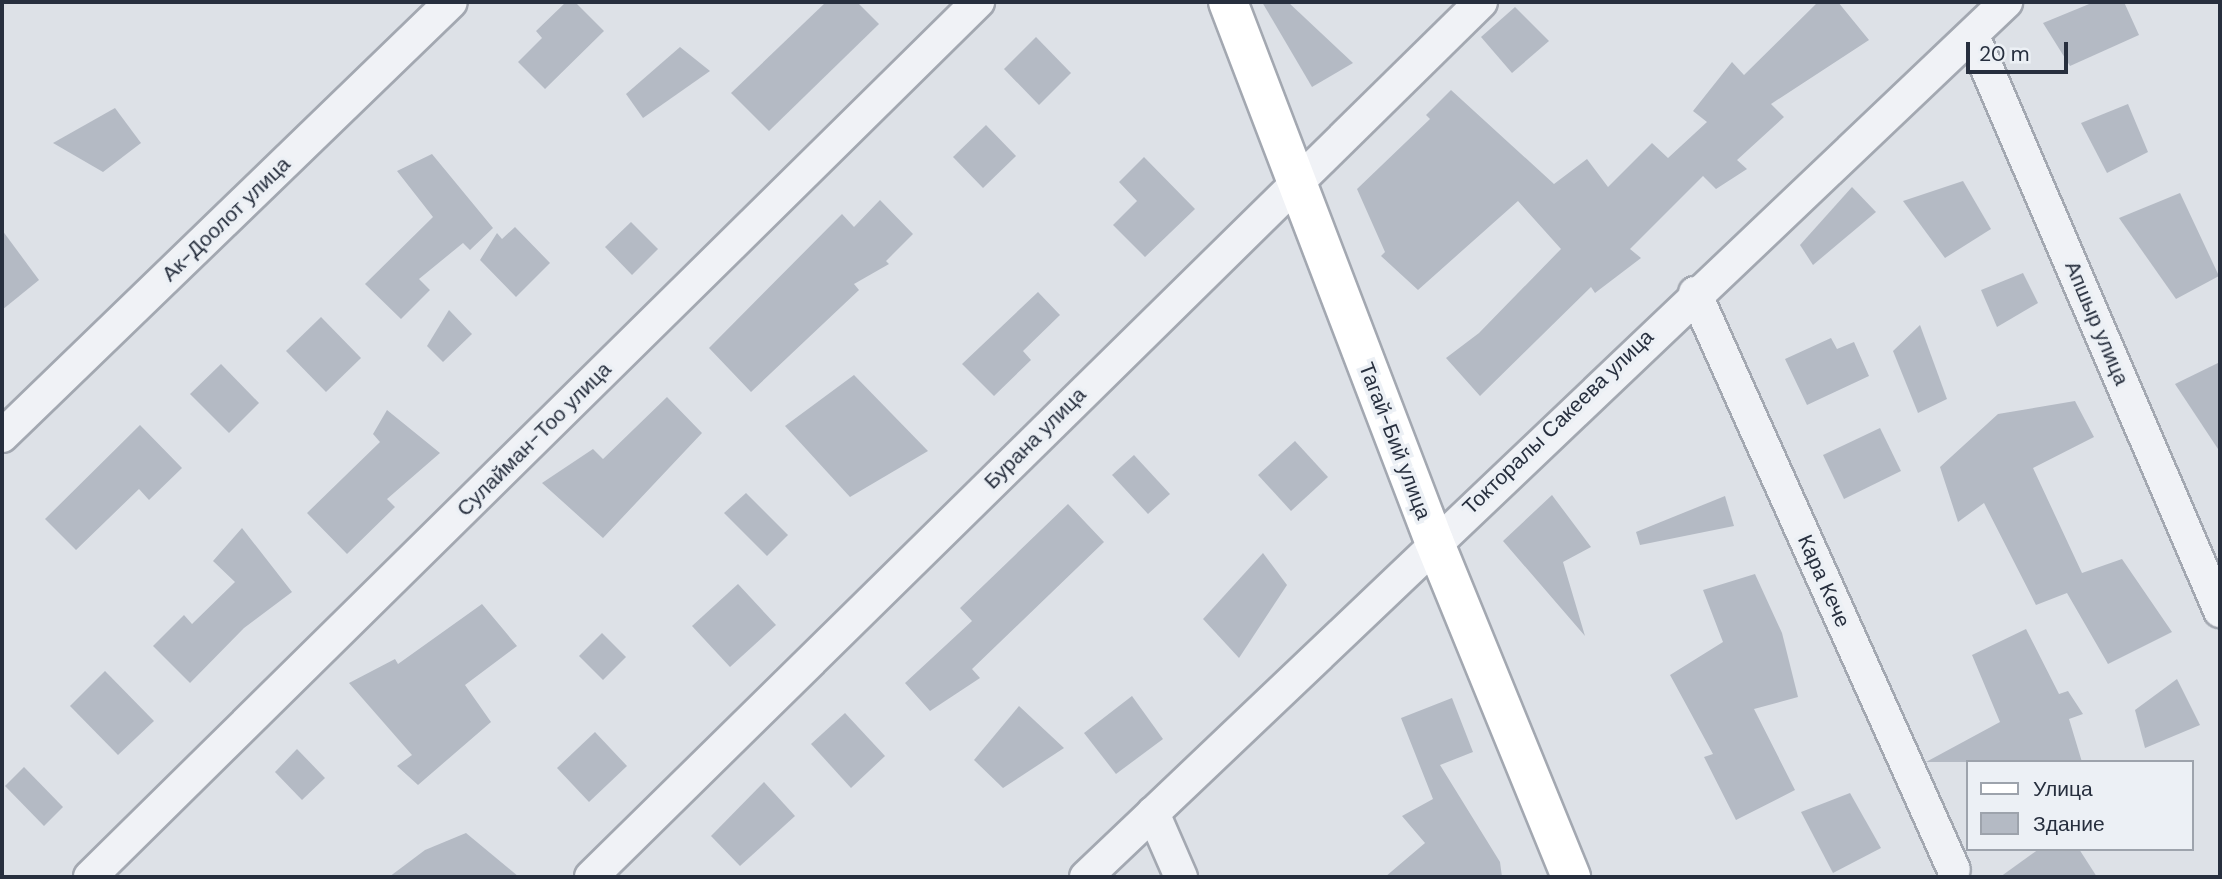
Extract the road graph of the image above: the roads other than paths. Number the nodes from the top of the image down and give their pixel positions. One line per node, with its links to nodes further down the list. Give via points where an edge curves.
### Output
1 (450, 2): 9 (street, Ак-Доолот улица)
2 (978, 2): 14 (street, Сулайман-Тоо улица)
3 (1228, 2): 7 (street, Тагай-Бий улица)
4 (1481, 2): 7 (street, Бурана улица)
5 (2006, 2): 6 (street, Токторалы Сакеева улица)
6 (1973, 36): 8 (street, Токторалы Сакеева улица); 11 (street, Апшыр улица)
7 (1295, 181): 10 (street, Тагай-Бий улица); 15 (street, Бурана улица)
8 (1695, 293): 10 (street, Токторалы Сакеева улица); 13 (street, Кара Кече)
9 (2, 436)
10 (1434, 541): 12 (street, Токторалы Сакеева улица); 18 (street, Тагай-Бий улица)
11 (2220, 611)
12 (1153, 813): 16 (street, Токторалы Сакеева улица); 17 (street)
13 (1954, 870)
14 (90, 877)
15 (591, 877)
16 (1086, 877)
17 (1181, 877)
18 (1571, 877)

